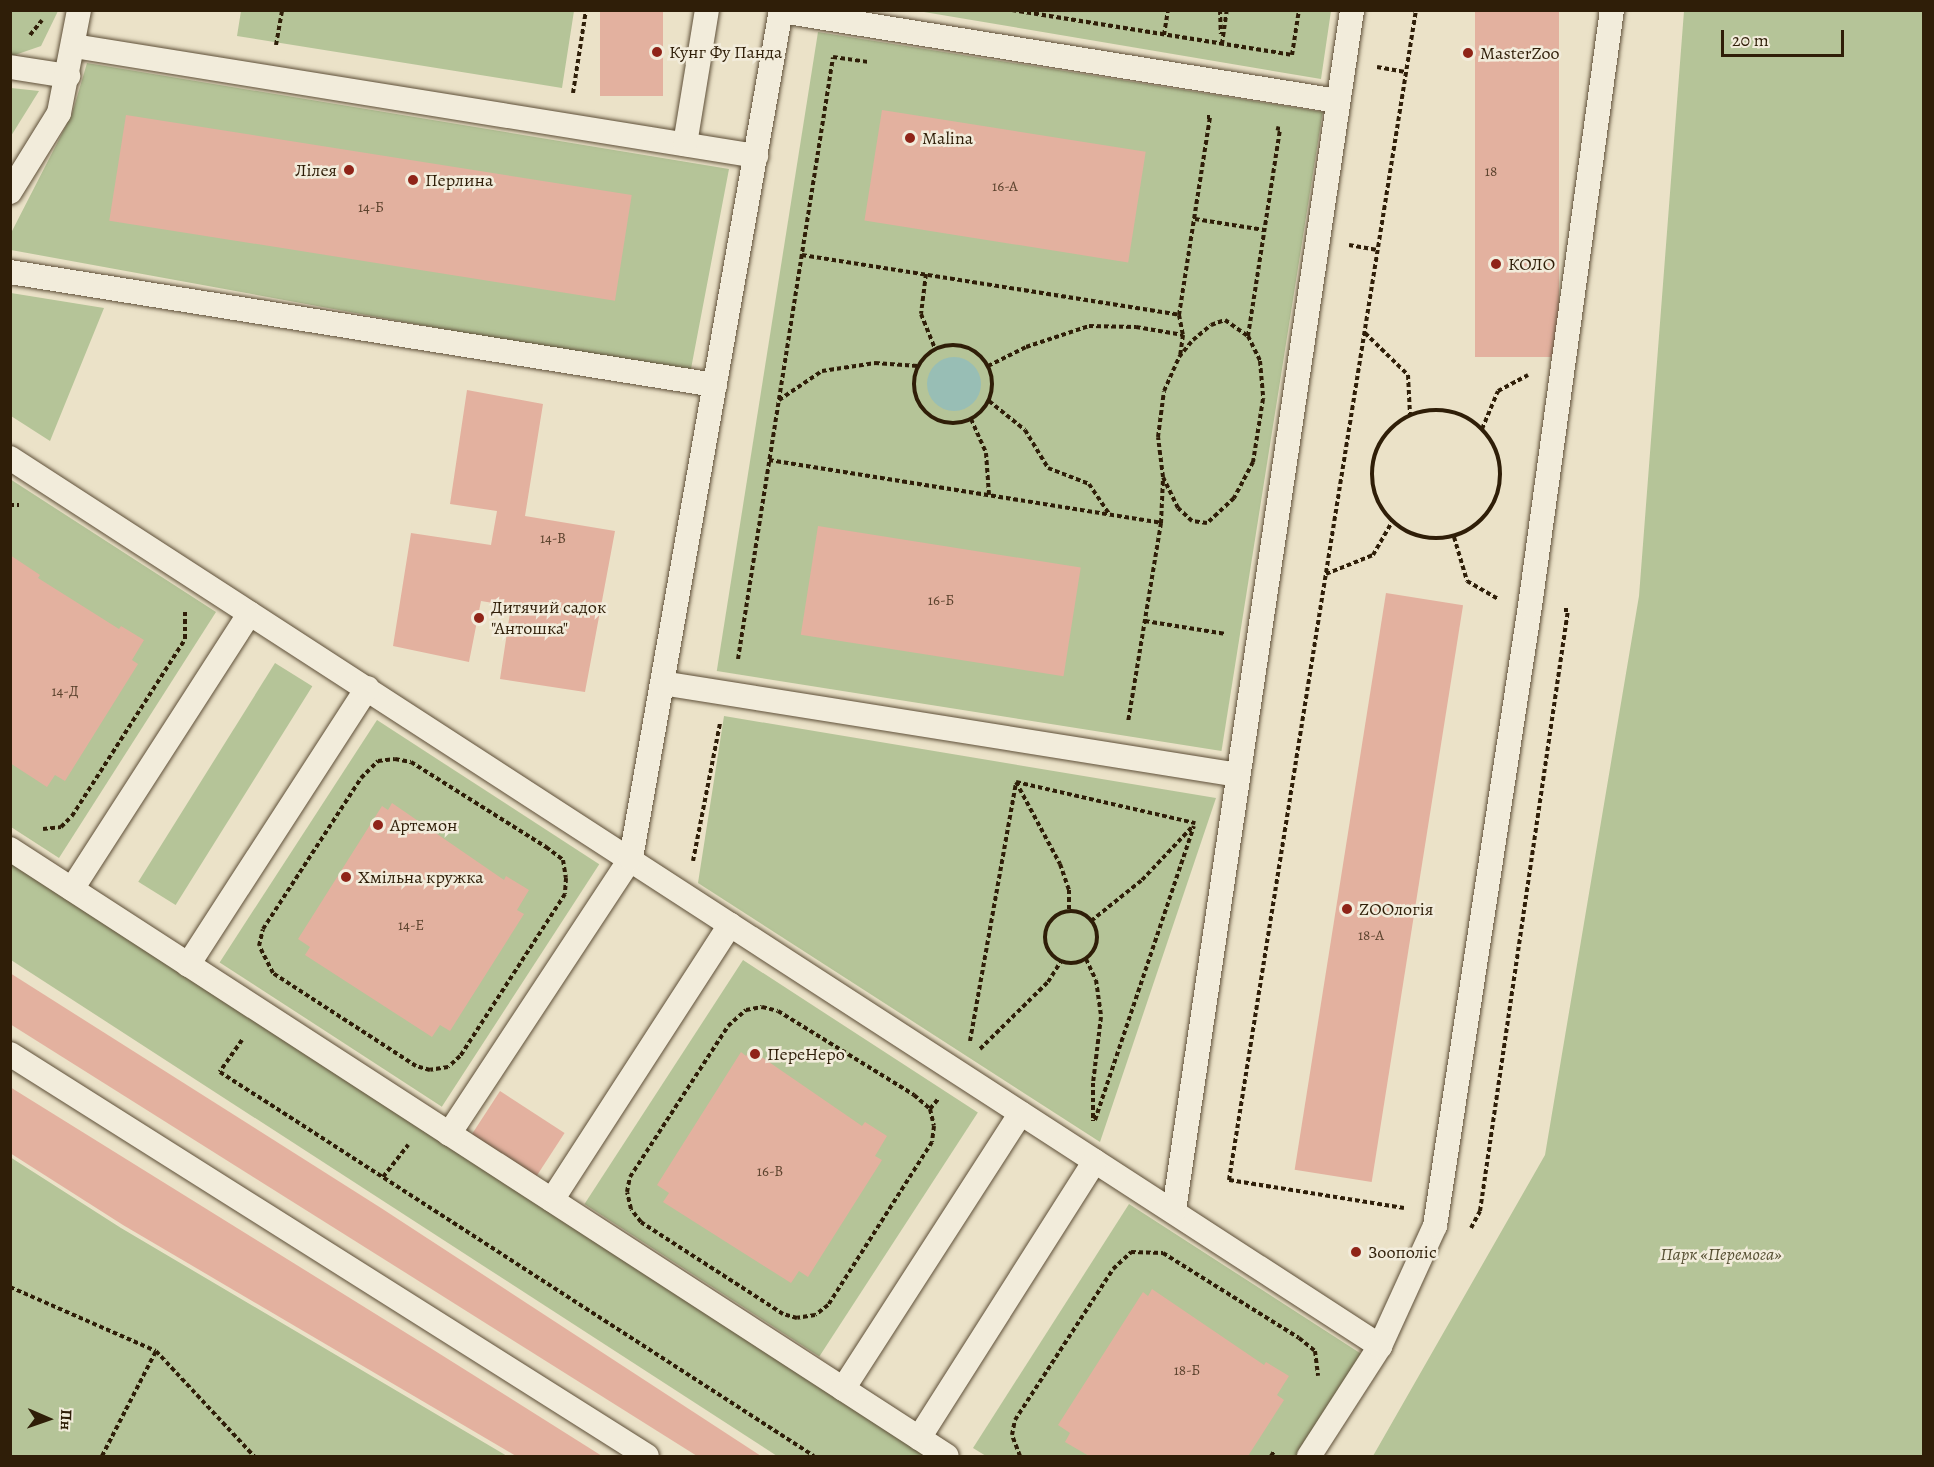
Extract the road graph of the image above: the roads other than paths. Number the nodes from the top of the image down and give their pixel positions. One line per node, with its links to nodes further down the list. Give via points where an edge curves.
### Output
1 (79, 10): 6 (lane)
2 (707, 10): 10 (lane)
3 (1352, 10): 9 (lane)
4 (1612, 10): 31 (lane, via 1530,606 1435,1226)
5 (781, 11): 9 (lane); 11 (lane)
6 (74, 46): 8 (lane); 10 (lane)
7 (10, 67): 8 (lane)
8 (68, 76): 12 (lane, via 59,113)
9 (1338, 101): 19 (lane)
10 (685, 144): 11 (lane)
11 (756, 156): 14 (lane)
12 (10, 192)
13 (10, 272): 14 (lane)
14 (715, 385): 17 (lane)
15 (10, 458): 16 (lane)
16 (250, 613): 18 (lane); 22 (lane)
17 (662, 683): 19 (lane); 21 (lane)
18 (367, 688): 21 (lane); 24 (lane)
19 (1238, 775): 30 (lane)
20 (10, 849): 22 (lane)
21 (631, 858): 23 (lane); 27 (lane)
22 (72, 889): 24 (lane)
23 (730, 925): 26 (lane); 29 (lane)
24 (188, 965): 27 (lane)
25 (10, 1054): 34 (lane)
26 (1021, 1113): 28 (lane); 32 (lane)
27 (450, 1134): 29 (lane)
28 (1095, 1161): 30 (lane); 33 (lane)
29 (552, 1200): 32 (lane)
30 (1174, 1210): 31 (lane)
31 (1380, 1346): 36 (lane)
32 (843, 1389): 33 (lane)
33 (919, 1438): 35 (lane)
34 (647, 1456)
35 (947, 1456)
36 (1309, 1456)

